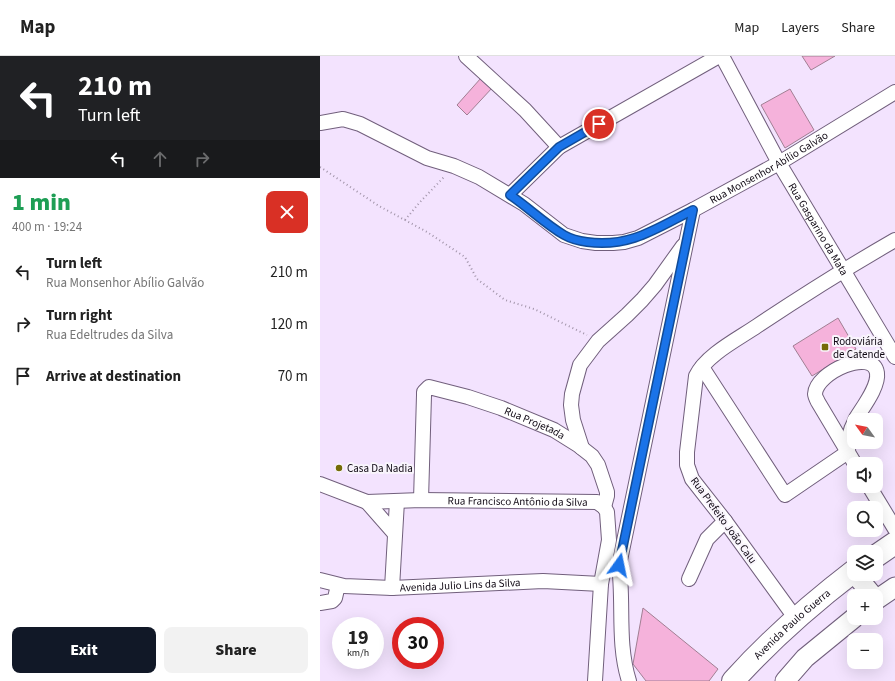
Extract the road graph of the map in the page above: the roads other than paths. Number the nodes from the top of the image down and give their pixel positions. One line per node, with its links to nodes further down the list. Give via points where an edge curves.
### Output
1 (719, 56): 6 (street)
2 (722, 56): 7 (street, Rua Gasparino da Mata)
3 (473, 58): 6 (street)
4 (895, 92): 7 (street, Rua Monsenhor Abílio Galvão)
5 (320, 123): 8 (street, Rua Monsenhor Abílio Galvão, via 343,119 360,124 427,158 479,177)
6 (559, 147): 8 (street)
7 (779, 164): 9 (street, Rua Monsenhor Abílio Galvão); 12 (street, Rua Gasparino da Mata)
8 (510, 195): 9 (street, Rua Monsenhor Abílio Galvão, via 564,235 596,243 624,242 638,238)
9 (693, 210): 11 (street)
10 (895, 240): 12 (street, Rua Prefeito João Calu)
11 (686, 242): 16 (street, via 655,285 598,341 580,365 572,394 571,414); 30 (street)
12 (843, 270): 13 (street, Rua Gasparino da Mata); 14 (street, Rua Prefeito João Calu, via 729,344)
13 (895, 357)
14 (702, 367): 18 (street, via 785,495); 25 (street, Rua Prefeito João Calu, via 696,376 686,452 687,466 692,479)
15 (860, 413): 17 (street, via 873,390 877,372 869,363 862,361 852,362 824,377 815,394)
16 (582, 448): 21 (street, Rua Projetada, via 554,430 521,415 430,387 424,392); 24 (street, Rua Projetada, via 592,456 601,472 607,492)
17 (851, 457)
18 (847, 461)
19 (320, 484): 23 (street)
20 (873, 493): 26 (street)
21 (421, 500): 22 (street, Rua Francisco Antônio da Silva); 24 (street, Rua Francisco Antônio da Silva, via 597,502)
22 (397, 501): 23 (street, Rua Francisco Antônio da Silva); 27 (street)
23 (366, 502): 27 (street)
24 (604, 507): 30 (street, via 607,512)
25 (724, 520): 32 (street, via 707,538); 42 (street, Rua Prefeito João Calu)
26 (895, 529)
27 (395, 534): 38 (street)
28 (895, 543): 29 (main road)
29 (883, 551)
30 (612, 564): 35 (street); 45 (street, via 621,587 622,652)
31 (847, 578): 42 (main road, Avenida Paulo Guerra)
32 (689, 579)
33 (320, 580): 36 (street, Avenida Julio Lins da Silva)
34 (861, 581): 39 (street)
35 (601, 584): 38 (street, Avenida Julio Lins da Silva, via 543,581); 44 (street)
36 (338, 585): 38 (street, Avenida Julio Lins da Silva); 41 (street, via 332,601)
37 (895, 587): 40 (street)
38 (392, 588)
39 (867, 589)
40 (883, 595)
41 (320, 603)
42 (796, 619): 46 (main road, Avenida Paulo Guerra, via 753,659)
43 (847, 624): 47 (street, via 805,658)
44 (594, 681)
45 (629, 681)
46 (734, 681)
47 (785, 681)

